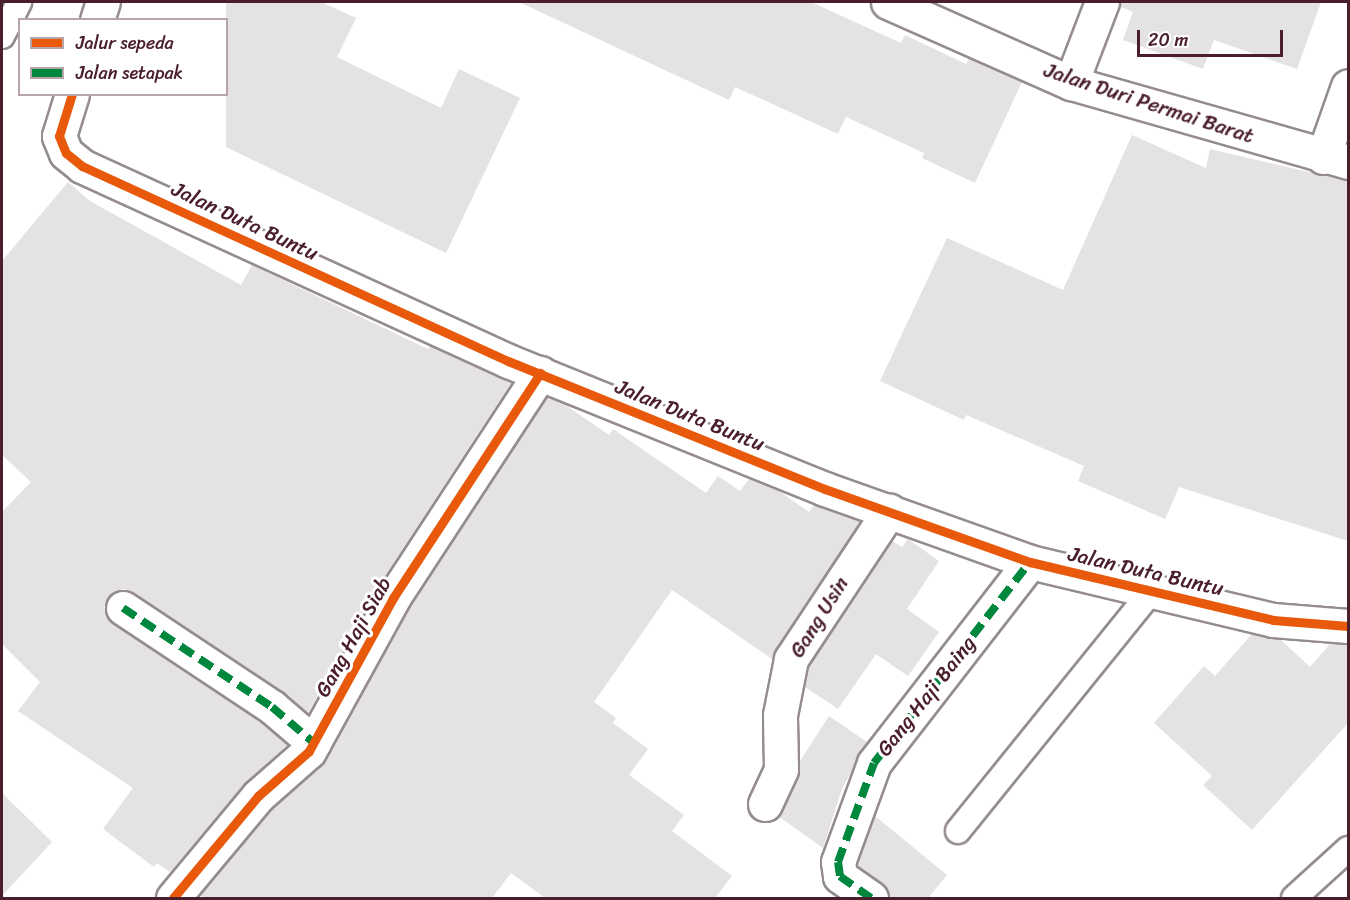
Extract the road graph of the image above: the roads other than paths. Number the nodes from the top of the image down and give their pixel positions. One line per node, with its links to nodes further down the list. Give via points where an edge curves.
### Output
1 (19, 2): 6 (lane)
2 (103, 2): 5 (street)
3 (888, 2): 7 (street, Jalan Duri Permai Barat)
4 (1102, 2): 7 (street)
5 (98, 18)
6 (2, 36)
7 (1071, 83): 10 (street, Jalan Duri Permai Barat)
8 (1348, 86): 10 (street)
9 (71, 96): 11 (street, Jalan Duta Buntu, via 59,136 66,153 82,166)
10 (1336, 160)
11 (540, 374): 12 (street, Jalan Duta Buntu); 17 (street, Gang Haji Siab, via 393,598)
12 (889, 511): 13 (street, Jalan Duta Buntu); 18 (street, Gang Usin, via 791,659 780,715 781,769)
13 (1030, 562): 14 (street, Jalan Duta Buntu); 22 (street, Gang Haji Baing, via 874,763 838,862 840,876)
14 (1152, 591): 16 (street, Jalan Duta Buntu, via 1273,620); 19 (lane)
15 (123, 608): 17 (street, via 263,700)
16 (1348, 626)
17 (314, 743): 21 (street, Gang Haji Siab, via 285,775 258,796)
18 (765, 804)
19 (958, 831)
20 (1348, 849): 23 (lane)
21 (173, 898)
22 (871, 898)
23 (1294, 898)

